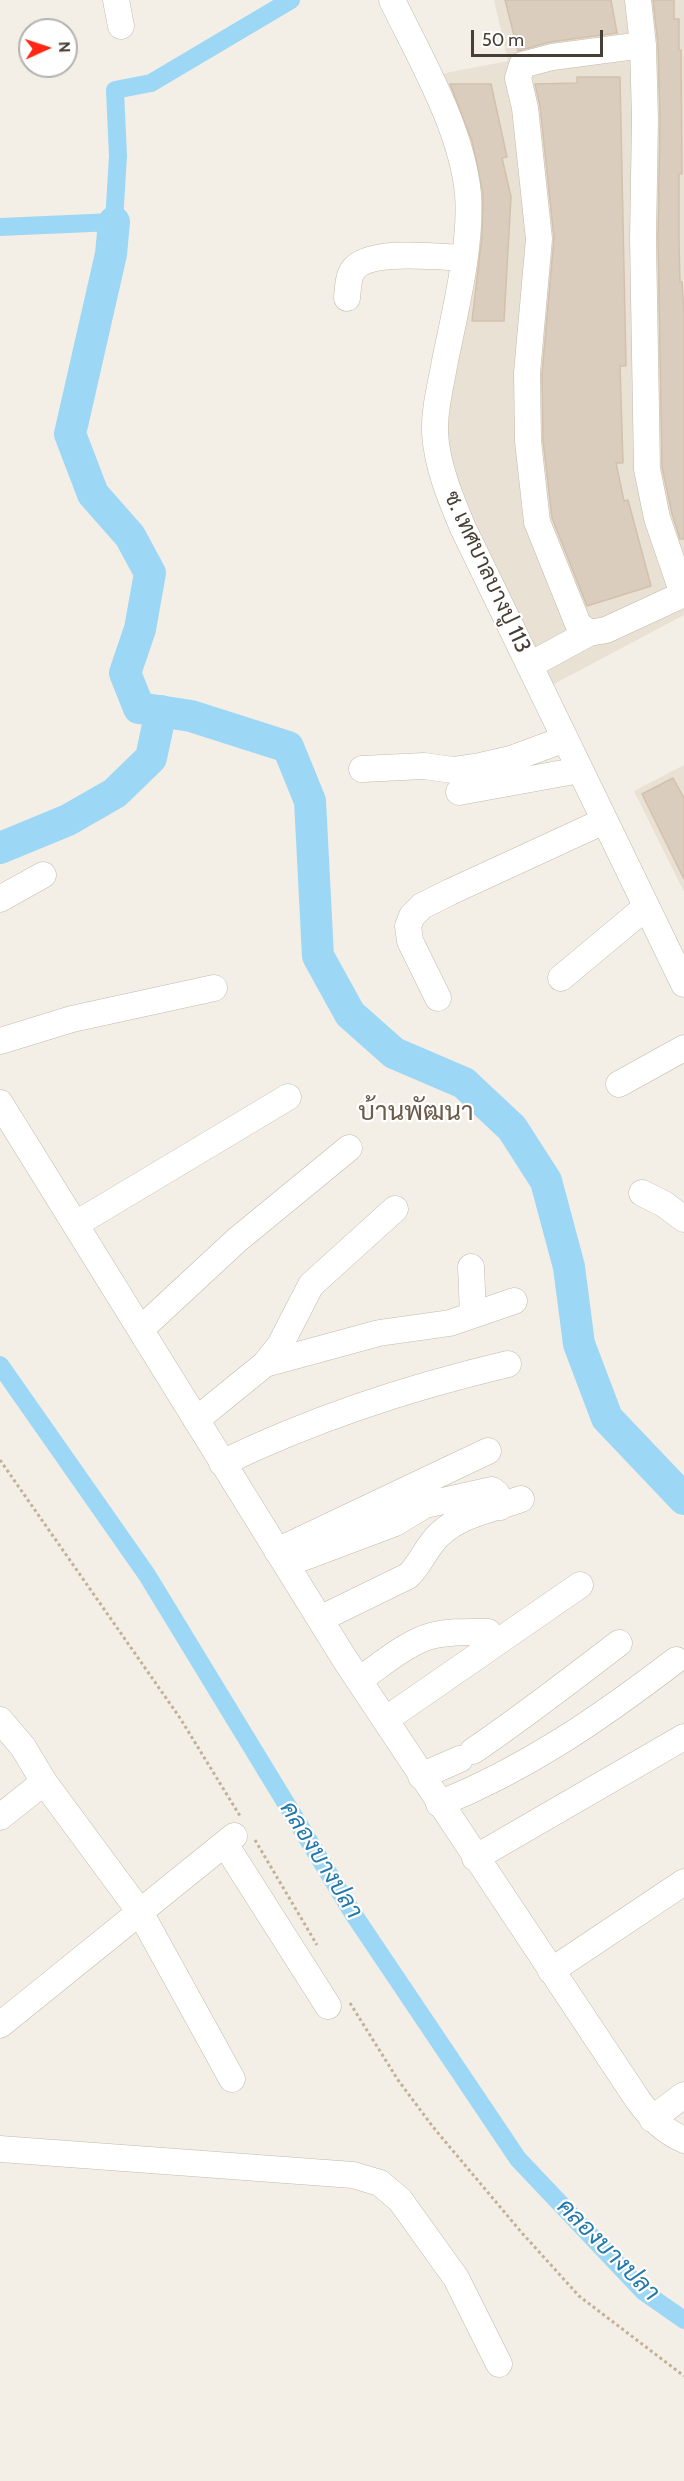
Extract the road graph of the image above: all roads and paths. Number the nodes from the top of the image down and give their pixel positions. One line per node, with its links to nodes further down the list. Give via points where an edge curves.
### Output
1 (116, 0): 4 (street)
2 (392, 0): 6 (street, ซ. เทศบาลบางปู 113, via 448,120 464,171 468,224)
3 (638, 0): 5 (street)
4 (121, 26)
5 (644, 45): 8 (street, via 647,469 657,518); 9 (street, via 542,59 522,65 518,78 525,108 539,238 526,373 528,441 537,522)
6 (463, 258): 7 (street, via 410,255 362,262 351,274); 10 (street, ซ. เทศบาลบางปู 113, via 438,395 438,458 463,528)
7 (347, 298)
8 (684, 594): 9 (street, via 606,630)
9 (583, 628): 10 (street)
10 (526, 656): 11 (street, ซ. เทศบาลบางปู 113)
11 (565, 739): 12 (street, via 511,759 453,770 424,766); 13 (street, ซ. เทศบาลบางปู 113)
12 (362, 769)
13 (580, 770): 14 (street); 15 (street, ซ. เทศบาลบางปู 113)
14 (459, 792)
15 (604, 821): 18 (street, ซ. เทศบาลบางปู 113); 22 (street, via 450,892 422,906 412,916 408,926 410,941)
16 (43, 875): 17 (street)
17 (0, 899)
18 (646, 907): 19 (street); 20 (street, ซ. เทศบาลบางปู 113)
19 (561, 978)
20 (684, 984)
21 (214, 988): 23 (street, via 83,1016)
22 (438, 998)
23 (0, 1041)
24 (684, 1048): 25 (street)
25 (619, 1084)
26 (288, 1097): 32 (street)
27 (0, 1103): 32 (street)
28 (349, 1148): 36 (street, via 237,1240)
29 (642, 1193): 31 (street)
30 (395, 1209): 37 (street, via 311,1285 280,1345)
31 (684, 1219)
32 (76, 1224): 36 (street)
33 (471, 1267): 35 (street)
34 (514, 1301): 35 (street)
35 (473, 1315): 37 (street, via 433,1327 379,1333)
36 (141, 1329): 39 (street)
37 (265, 1364): 39 (street)
38 (508, 1364): 42 (street, via 422,1385 272,1439)
39 (196, 1420): 42 (street)
40 (488, 1451): 43 (street)
41 (0, 1460): 57 (path, via 180,1719)
42 (222, 1463): 43 (street)
43 (281, 1557): 45 (street); 45 (street, via 395,1522 425,1505 492,1490 511,1503 451,1526 438,1535 408,1576)
44 (580, 1585): 51 (street)
45 (320, 1619): 49 (street)
46 (488, 1632): 49 (street, via 433,1635)
47 (619, 1643): 53 (street, via 467,1755)
48 (676, 1660): 55 (street, via 571,1737 488,1784)
49 (359, 1680): 51 (street)
50 (0, 1720): 54 (street, via 23,1747)
51 (385, 1720): 53 (street)
52 (684, 1737): 58 (street)
53 (421, 1776): 55 (street)
54 (44, 1782): 56 (street); 60 (street)
55 (439, 1804): 58 (street)
56 (0, 1817)
57 (238, 1833): 60 (street); 61 (path); 63 (street)
58 (475, 1858): 62 (street)
59 (684, 1882): 62 (street)
60 (140, 1912): 64 (street); 65 (street)
61 (318, 1947)
62 (551, 1971): 67 (street)
63 (337, 2001): 71 (path, via 433,2127 579,2296)
64 (0, 2025)
65 (232, 2079)
66 (684, 2095): 67 (street)
67 (652, 2119): 68 (street)
68 (684, 2140)
69 (0, 2149): 70 (street, via 353,2175 380,2183 400,2200 456,2278)
70 (499, 2364)
71 (684, 2376)

